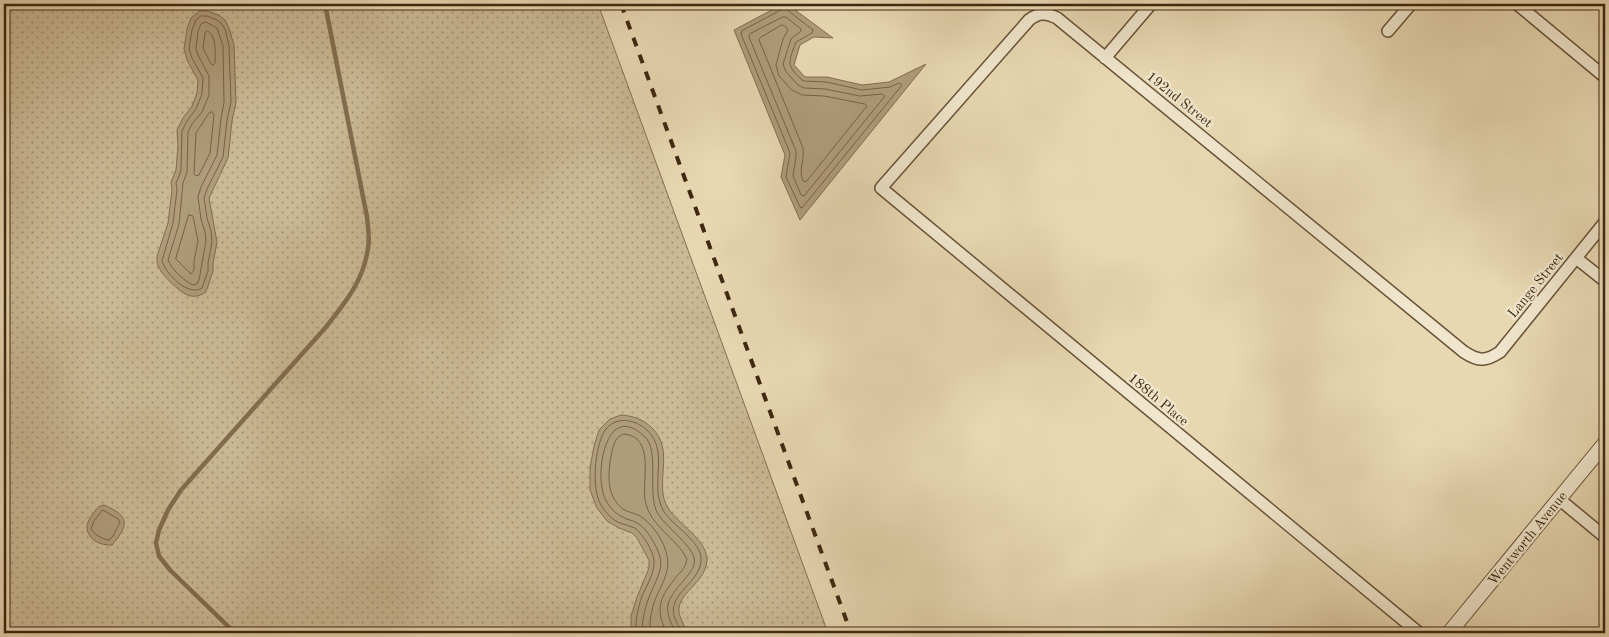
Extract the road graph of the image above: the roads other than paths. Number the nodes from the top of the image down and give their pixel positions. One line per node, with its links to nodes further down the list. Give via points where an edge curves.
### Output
1 (1151, 4): 5 (street)
2 (1411, 4): 4 (street)
3 (1517, 4): 6 (street)
4 (1388, 31)
5 (1105, 58): 7 (street, 192nd Street, via 1057,18 1041,14 1035,16); 11 (street, 192nd Street, via 1464,352)
6 (1605, 77)
7 (881, 188): 15 (street, 188th Place)
8 (1605, 222): 9 (street, Lange Street)
9 (1576, 258): 10 (street); 11 (street, Lange Street, via 1500,352)
10 (1605, 281)
11 (1483, 360)
12 (1605, 443): 13 (street, Wentworth Avenue)
13 (1559, 499): 14 (street); 16 (street, Wentworth Avenue)
14 (1605, 537)
15 (1419, 633)
16 (1449, 633)

